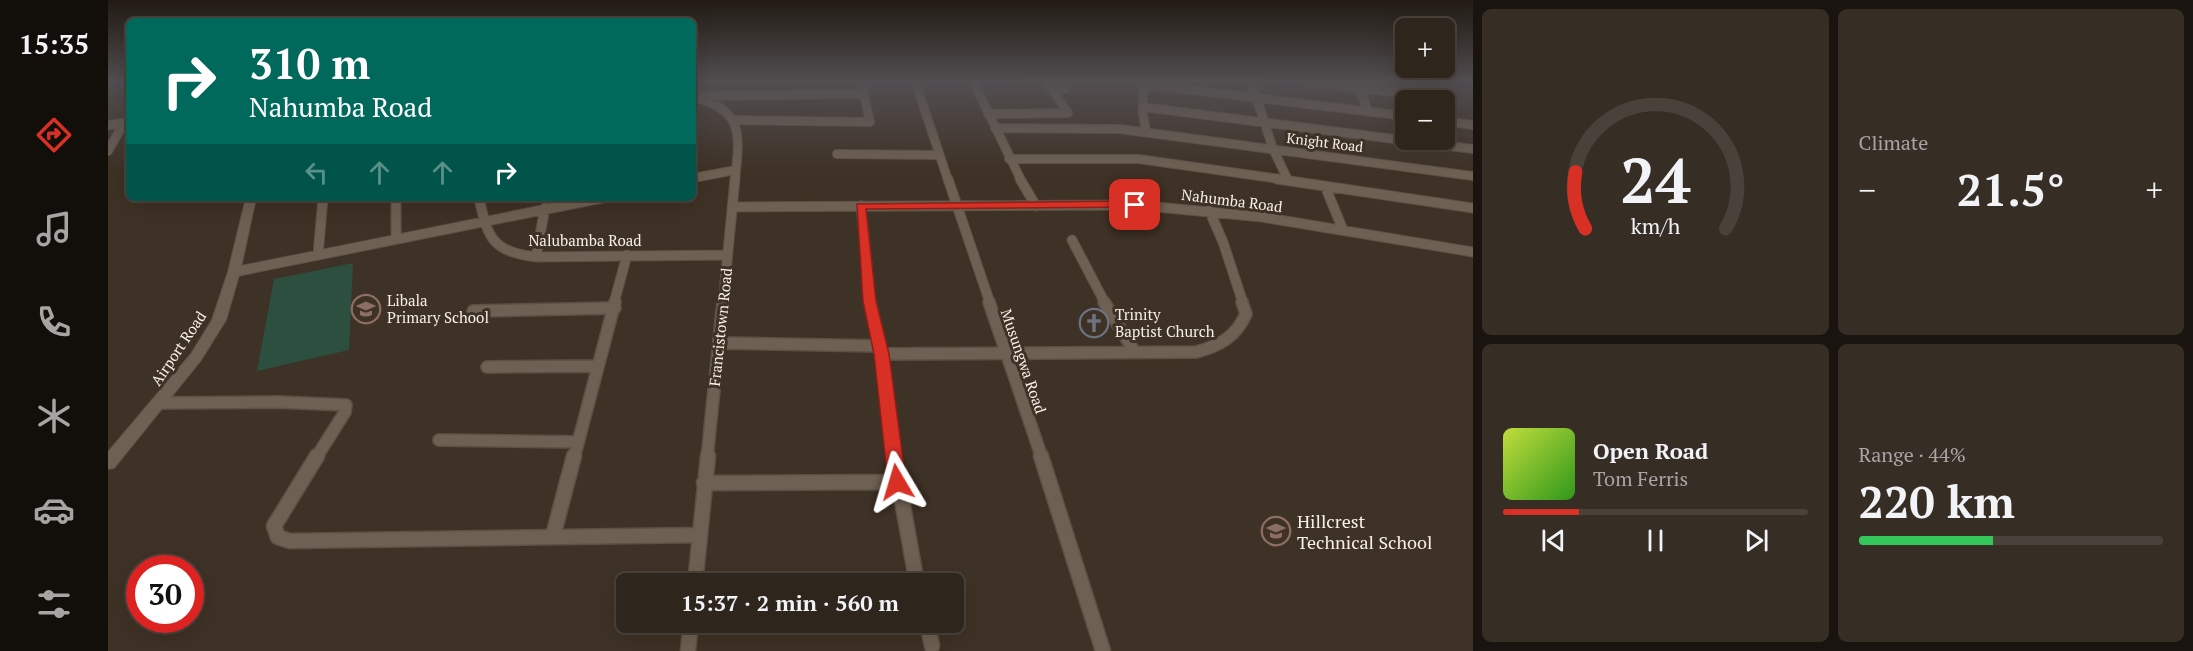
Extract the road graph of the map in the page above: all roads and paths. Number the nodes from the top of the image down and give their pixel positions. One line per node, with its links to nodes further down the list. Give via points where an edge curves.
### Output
1 (727, 111): 11 (street)
2 (867, 111): 11 (street, via 870,122)
3 (924, 111): 23 (street, Musungwa Road)
4 (1067, 111): 9 (street)
5 (1144, 111): 18 (street)
6 (1184, 111): 13 (street)
7 (1262, 111): 13 (street)
8 (1371, 111): 10 (street)
9 (988, 114): 17 (street)
10 (1395, 115)
11 (735, 120): 25 (street, Francistown Road)
12 (126, 122): 15 (street); 21 (street)
13 (1265, 122): 19 (street); 20 (street)
14 (1455, 123): 16 (street)
15 (108, 125)
16 (1473, 125)
17 (995, 128): 18 (street, Knight Road); 24 (street)
18 (1146, 131): 19 (street, Knight Road)
19 (1273, 149): 26 (street, Knight Road); 28 (street)
20 (1473, 150)
21 (108, 151)
22 (837, 154): 23 (street)
23 (938, 155): 35 (street, Musungwa Road)
24 (1009, 159): 28 (street, via 1139,159); 37 (street)
25 (736, 170): 27 (street); 38 (street, Francistown Road)
26 (1473, 176)
27 (696, 177)
28 (1288, 180): 29 (street)
29 (1325, 186): 40 (street); 43 (street)
30 (249, 201): 51 (street, Airport Road)
31 (323, 201): 47 (street)
32 (396, 201): 44 (street)
33 (479, 201): 42 (street, Nalubamba Road)
34 (561, 202): 39 (street)
35 (956, 205): 36 (street, Nahumba Road); 37 (street, Nahumba Road); 57 (street, Musungwa Road)
36 (861, 206): 38 (street, Nahumba Road); 55 (street, via 870,301)
37 (1036, 206): 41 (street, Nahumba Road, via 1135,205)
38 (732, 207): 49 (street, Francistown Road)
39 (544, 208): 42 (street); 50 (street)
40 (1473, 208)
41 (1209, 210): 43 (street, Nahumba Road); 56 (street, via 1246,314 1243,323 1219,346 1196,352)
42 (482, 220): 44 (street); 50 (street, Nalubamba Road, via 497,247 510,254)
43 (1343, 230): 46 (street, Nahumba Road)
44 (396, 238): 47 (street)
45 (1072, 240): 56 (street)
46 (1473, 252)
47 (318, 255): 51 (street)
48 (627, 255): 49 (street, Nalubamba Road); 50 (street, Nalubamba Road); 52 (street)
49 (728, 255): 54 (street, Francistown Road)
50 (536, 257)
51 (234, 272): 60 (street, Airport Road, via 219,320)
52 (615, 308): 53 (street); 58 (street)
53 (473, 311)
54 (719, 343): 55 (street); 65 (street, Francistown Road)
55 (881, 350): 57 (street); 64 (street)
56 (1134, 351): 57 (street)
57 (1006, 354): 74 (street, Musungwa Road)
58 (597, 366): 59 (street); 62 (street)
59 (487, 367)
60 (160, 403): 63 (street, Airport Road); 67 (street, via 346,405 274,526 278,537 290,541)
61 (439, 440): 62 (street)
62 (577, 442): 67 (street)
63 (108, 463)
64 (897, 482): 65 (street); 69 (street)
65 (704, 483): 66 (street, Francistown Road)
66 (700, 535): 67 (street); 68 (street, Francistown Road)
67 (553, 536)
68 (696, 573)
69 (916, 573)
70 (690, 633): 73 (street)
71 (929, 633): 72 (street)
72 (932, 646)
73 (688, 651)
74 (1102, 651)

